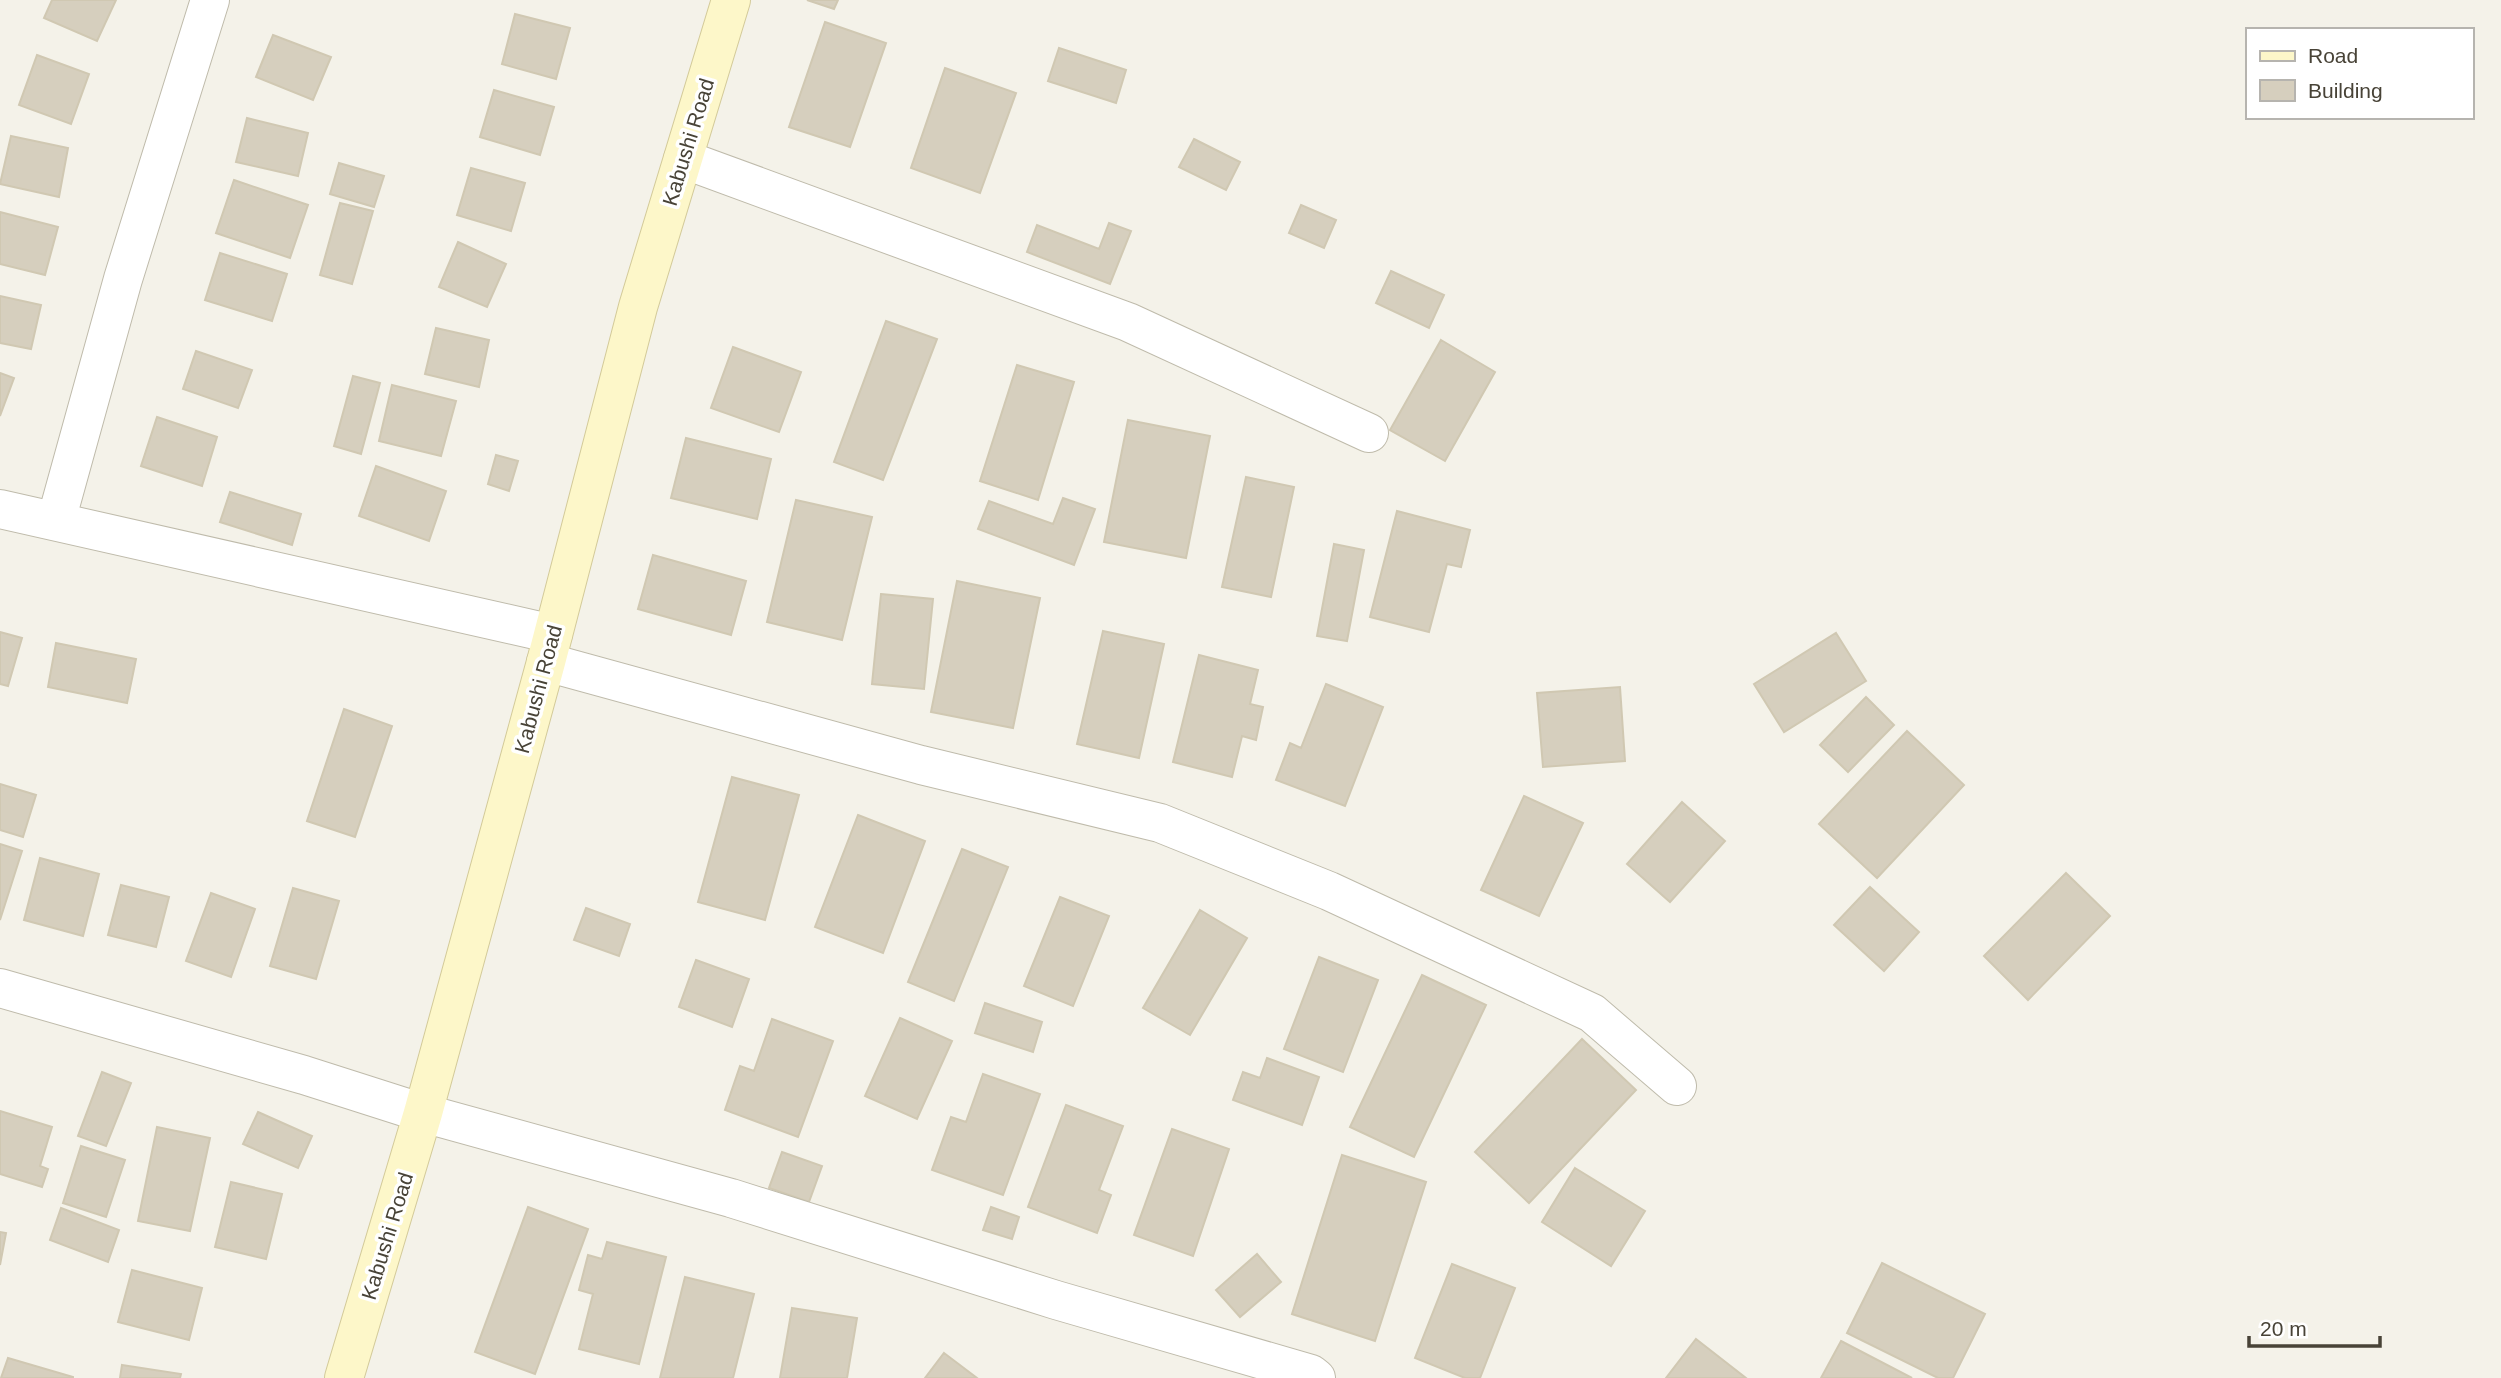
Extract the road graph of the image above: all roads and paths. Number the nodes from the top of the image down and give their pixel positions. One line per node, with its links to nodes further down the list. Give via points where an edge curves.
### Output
1 (210, 0): 6 (street, via 123,279)
2 (731, 0): 3 (main road, Kabushi Road)
3 (683, 159): 4 (street, via 1128,322); 7 (main road, Kabushi Road, via 638,307)
4 (1369, 433)
5 (0, 509): 6 (street)
6 (56, 521): 7 (street)
7 (550, 648): 9 (street, via 921,765 1160,822 1329,891 1592,1013); 10 (main road, Kabushi Road)
8 (0, 988): 10 (street)
9 (1677, 1086)
10 (424, 1113): 11 (main road, Kabushi Road); 12 (street, via 732,1198)
11 (344, 1378)
12 (1316, 1378)

